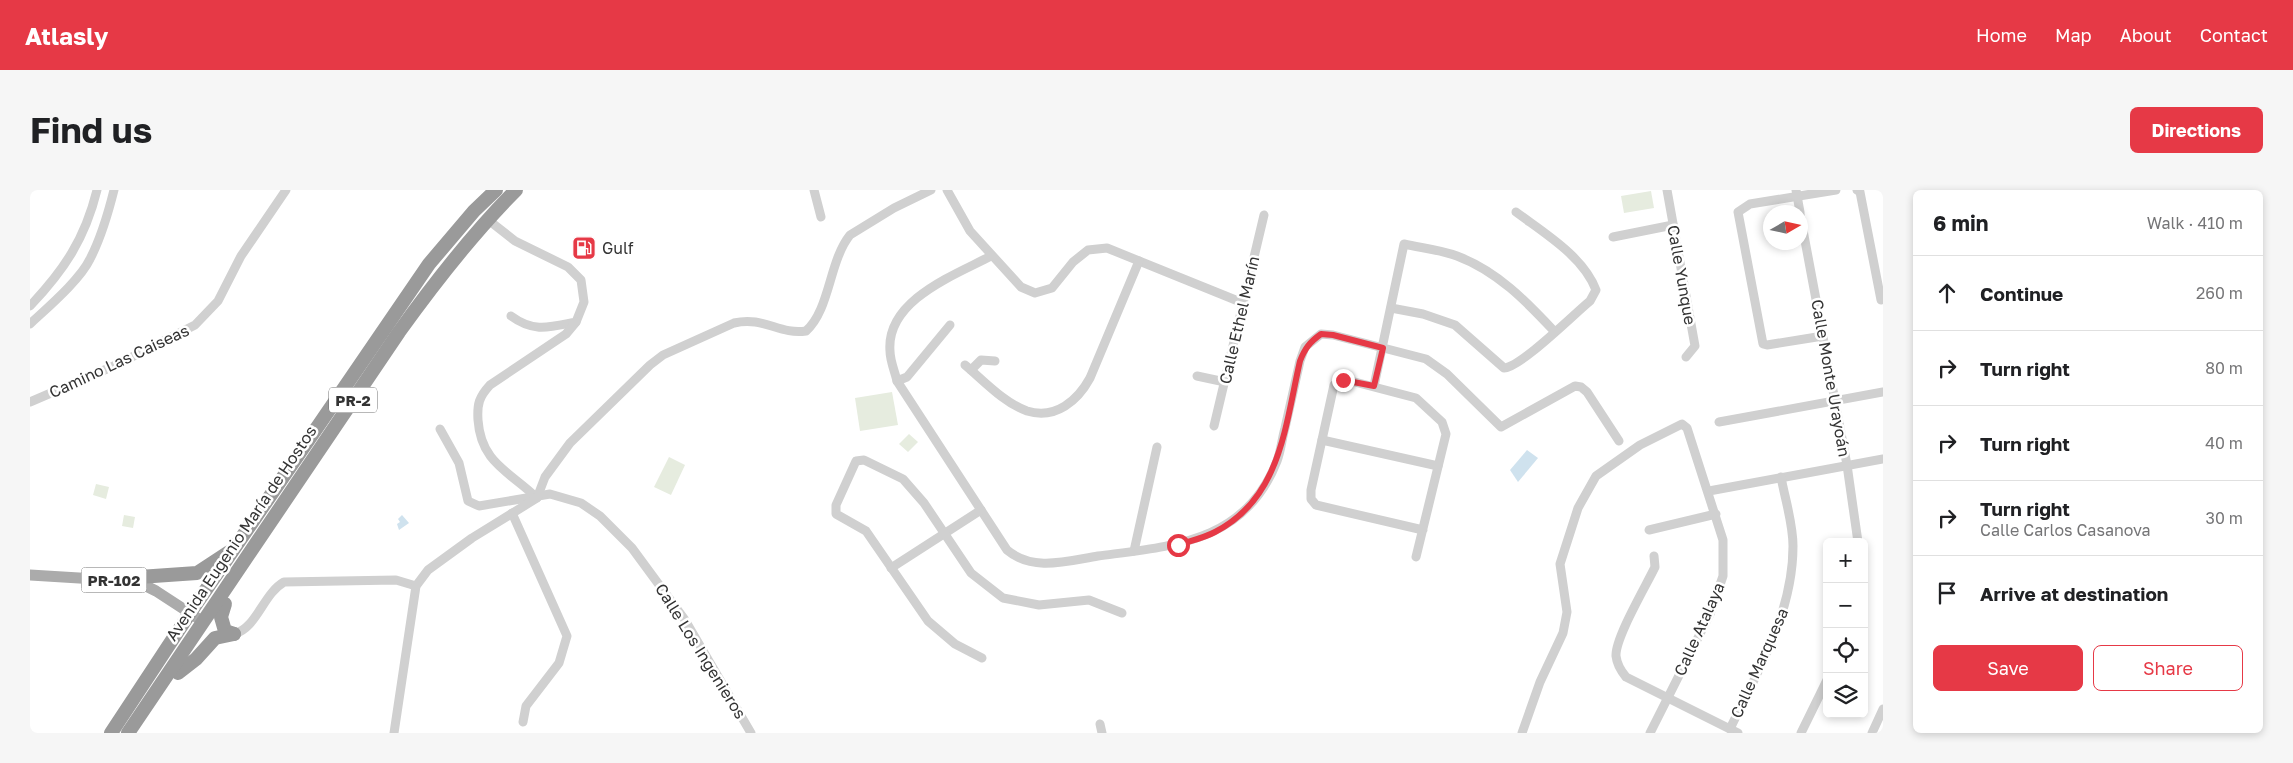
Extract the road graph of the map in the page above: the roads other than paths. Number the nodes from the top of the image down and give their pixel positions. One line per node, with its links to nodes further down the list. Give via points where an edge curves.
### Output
1 (97, 190): 24 (street, via 92,212 75,251 56,279)
2 (114, 190): 28 (street, via 89,261)
3 (286, 190): 41 (street, Camino Las Caiseas, via 241,256 218,302 195,325 116,365)
4 (496, 190): 62 (highway, Avenida Eugenio María de Hostos / PR-2, via 429,264)
5 (516, 190): 16 (highway, Avenida Eugenio María de Hostos / PR-2)
6 (814, 190): 15 (street)
7 (931, 190): 53 (street, via 850,235 830,277 816,319 806,331 791,332 746,320 663,355 650,365 570,443 550,470)
8 (947, 190): 20 (street, via 970,231)
9 (1667, 190): 17 (street, Calle Yunque)
10 (1836, 190): 12 (street)
11 (1857, 190): 22 (street, via 1860,192)
12 (1797, 194): 31 (street, via 1750,204 1738,212 1763,344 1767,346)
13 (1516, 212): 30 (street, via 1569,254 1596,290 1590,301)
14 (1264, 215): 23 (street, Calle Ethel Marín)
15 (821, 217)
16 (487, 219): 27 (street, via 515,241 568,267 580,280 584,302); 54 (highway, Avenida Eugenio María de Hostos / PR-2, via 444,270 399,332)
17 (1674, 225): 18 (street); 33 (street, Calle Yunque, via 1695,346)
18 (1613, 237)
19 (1807, 250): 31 (street, Calle Monte Urayoán)
20 (991, 256): 21 (street, via 1022,287 1035,293 1052,288 1073,262 1088,250 1107,248); 36 (street, via 923,292 901,313 892,332 889,350)
21 (1139, 261): 23 (street); 34 (street, via 1090,378 1081,394 1068,405 1049,412 1028,411 1007,400 968,367 981,360)
22 (1881, 300)
23 (1243, 303): 37 (street, Calle Ethel Marín)
24 (30, 306)
25 (1391, 308): 30 (street, via 1455,325 1504,368 1524,360); 30 (street, via 1404,244 1456,255 1482,268 1521,296); 32 (street)
26 (511, 316): 27 (street, via 522,324 539,329)
27 (576, 322): 53 (street, via 566,334 490,386 477,406 484,449 499,467)
28 (30, 324)
29 (943, 329): 36 (street, via 907,377)
30 (1554, 331)
31 (1823, 336): 40 (street, Calle Monte Urayoán)
32 (1383, 348): 38 (street); 46 (street, via 1426,359 1436,365 1500,427 1574,386 1581,387); 63 (street, via 1333,335 1321,334 1311,341 1300,361 1278,460 1253,501 1214,533 1178,545)
33 (1686, 357)
34 (995, 361)
35 (1197, 376): 37 (street)
36 (897, 381): 55 (street)
37 (1225, 382): 43 (street, Calle Ethel Marín)
38 (1374, 386): 45 (street, via 1343,380 1334,385); 50 (street, via 1416,398 1442,422 1446,434)
39 (1883, 392): 40 (street)
40 (1835, 401): 42 (street); 49 (street, Calle Monte Urayoán)
41 (30, 402)
42 (1719, 422)
43 (1214, 426)
44 (440, 429): 53 (street, Calle Los Ingenieros, via 460,463 468,501 480,506)
45 (1322, 440): 50 (street); 58 (street, via 1311,490 1311,499 1316,505)
46 (1619, 441)
47 (1158, 447): 63 (street)
48 (1883, 459): 49 (street)
49 (1847, 465): 51 (street); 61 (street, Calle Monte Urayoán)
50 (1438, 466): 58 (street)
51 (1782, 477): 52 (street); 81 (street, Calle Marquesa, via 1793,545 1786,604)
52 (1709, 491): 57 (street, Calle Atalaya); 87 (street, Calle Atalaya, via 1687,428 1682,424 1640,444 1596,476 1578,508 1560,564 1567,612 1563,634 1540,682)
53 (536, 498): 56 (street); 86 (street, Calle Los Ingenieros, via 550,494 580,504 600,516 632,548 685,620)
54 (281, 507): 70 (highway, via 279,519); 73 (highway, Avenida Eugenio María de Hostos / PR-2)
55 (981, 510): 60 (street); 63 (street, via 1007,550 1025,562 1052,563)
56 (512, 513): 69 (street, via 428,570); 80 (street, via 566,636 559,663 526,706)
57 (1716, 514): 59 (street); 78 (street, Calle Atalaya, via 1724,540 1723,576 1710,614)
58 (1423, 530): 65 (street)
59 (1649, 530)
60 (944, 534): 66 (street); 66 (street, via 903,479 864,460 856,461 836,505 836,514 866,531); 71 (street, via 971,573 1003,598 1039,605 1089,600)
61 (1857, 538)
62 (236, 547): 68 (highway, via 197,573 139,576); 72 (highway, Avenida Eugenio María de Hostos / PR-2)
63 (1134, 551)
64 (1654, 556): 78 (street, via 1655,567 1620,639 1616,655 1626,677)
65 (1416, 557)
66 (890, 568): 75 (street, via 928,621 955,644)
67 (30, 575): 68 (main road, PR-102)
68 (128, 581): 72 (main road, PR-102, via 156,591)
69 (416, 586): 74 (street, via 396,580 284,582 275,588 246,628); 85 (street)
70 (225, 604): 74 (highway, via 221,623 225,631); 76 (highway)
71 (1120, 612)
72 (190, 613): 73 (main road, PR-102); 82 (highway, Avenida Eugenio María de Hostos / PR-2)
73 (202, 621): 83 (highway, Avenida Eugenio María de Hostos / PR-2)
74 (234, 634): 76 (highway, via 215,638 196,660)
75 (982, 658)
76 (178, 673): 84 (highway)
77 (1823, 688): 89 (street)
78 (1668, 698): 81 (street); 88 (street, Calle Atalaya)
79 (1883, 709): 90 (street)
80 (523, 722)
81 (1734, 731)
82 (111, 733)
83 (128, 733)
84 (138, 733)
85 (394, 733)
86 (751, 733)
87 (1522, 733)
88 (1650, 733)
89 (1801, 733)
90 (1872, 733)

